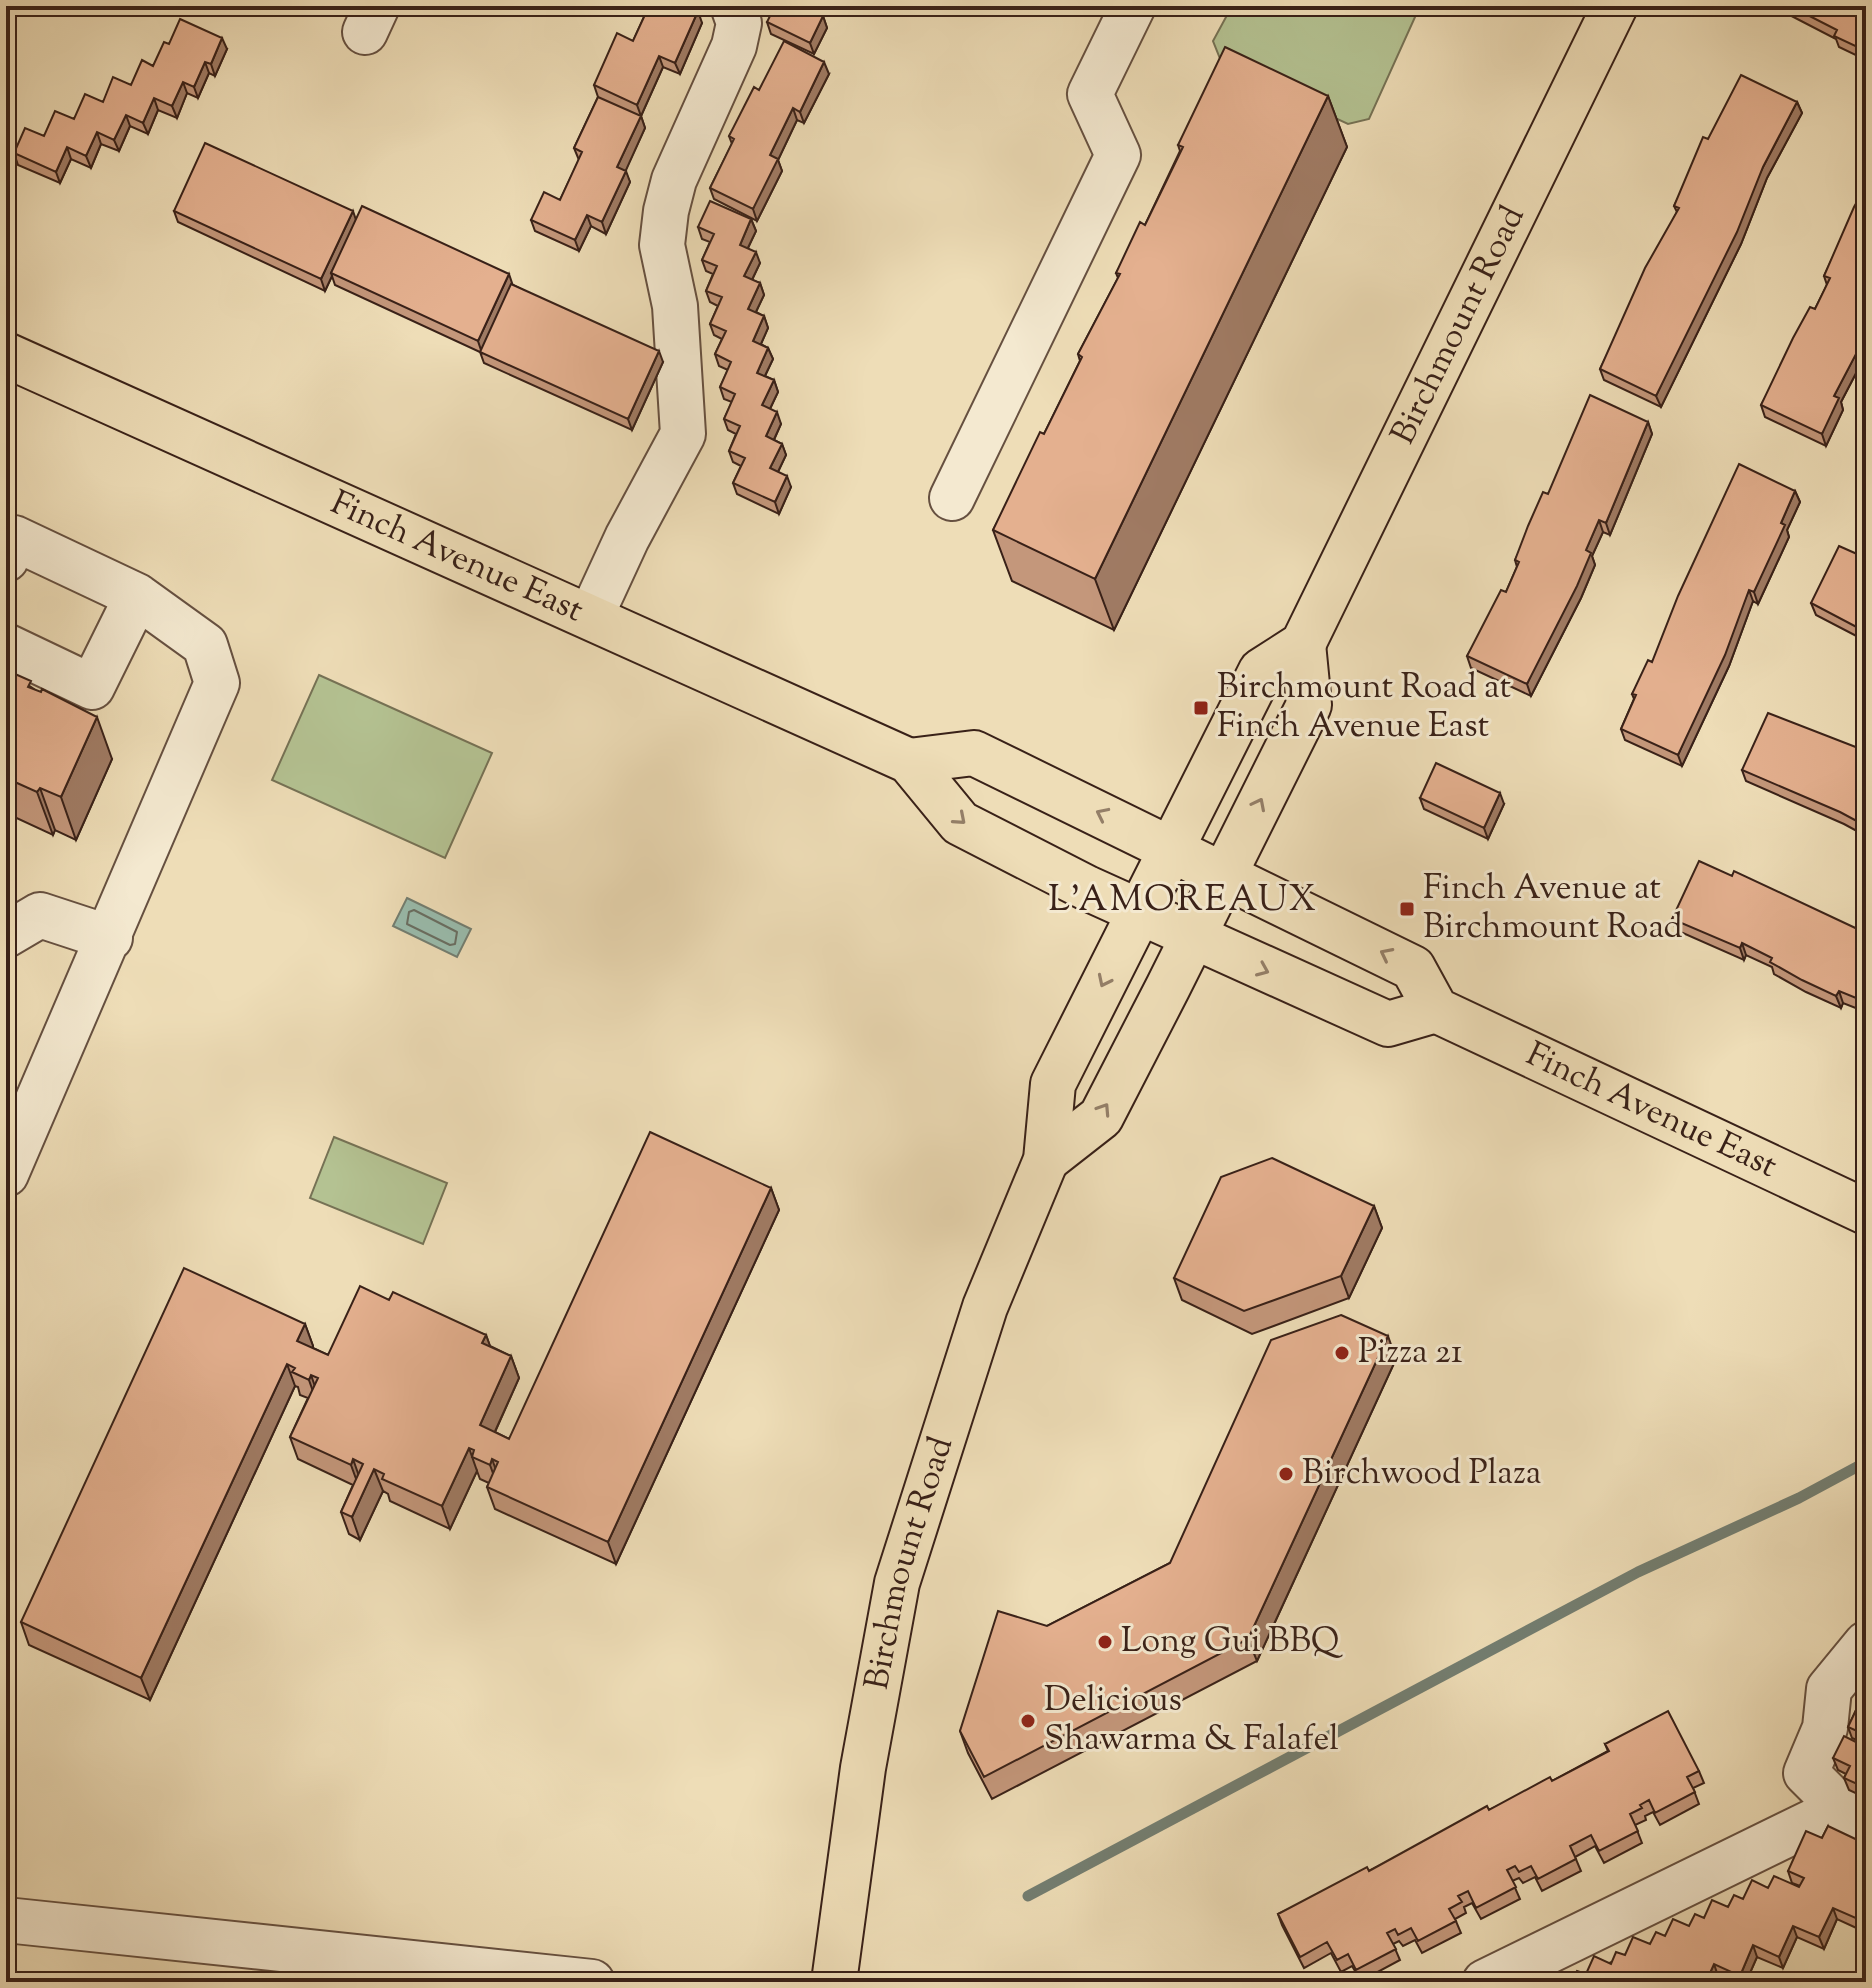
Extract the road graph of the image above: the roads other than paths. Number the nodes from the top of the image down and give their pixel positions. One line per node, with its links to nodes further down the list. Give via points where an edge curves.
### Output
1 (733, 6): 8 (street, via 739,23 734,46 674,180 664,222 662,245 675,306 683,434)
2 (1133, 6): 5 (street, via 1090,94 1118,155)
3 (1615, 6): 9 (main road, Birchmount Road)
4 (6, 355): 8 (main road, Finch Avenue East)
5 (952, 498)
6 (6, 559): 7 (street, via 14,538)
7 (137, 596): 10 (street, via 92,687); 17 (street, via 205,645 217,683)
8 (591, 616): 11 (main road, Finch Avenue East)
9 (1303, 644): 12 (main road, Birchmount Road, via 1261,671); 13 (main road, Birchmount Road, one-way to 9, via 1309,705)
10 (6, 646)
11 (909, 761): 12 (main road, one-way to 11, via 974,753); 14 (main road, Finch Avenue East, one-way to 14, via 960,823)
12 (1172, 849): 13 (main road); 14 (main road, Birchmount Road)
13 (1224, 874): 16 (main road, Birchmount Road); 18 (main road, one-way to 13, via 1413,968)
14 (1139, 911): 16 (main road, Finch Avenue East); 19 (main road, Birchmount Road, one-way to 19, via 1053,1084)
15 (6, 935): 17 (street, via 40,915)
16 (1193, 936): 18 (main road, Finch Avenue East, one-way to 18, via 1388,1024); 19 (main road, Birchmount Road, one-way to 16, via 1101,1117)
17 (110, 938): 20 (street)
18 (1436, 1010): 21 (main road, Finch Avenue East)
19 (1046, 1160): 26 (main road, Birchmount Road, via 985,1307 897,1583 863,1768)
20 (6, 1174)
21 (1866, 1212)
22 (1866, 1644): 23 (street, via 1829,1689 1825,1728 1806,1773)
23 (1854, 1814): 27 (street)
24 (6, 1920): 25 (street)
25 (592, 1982)
26 (834, 1982)
27 (1485, 1982)

